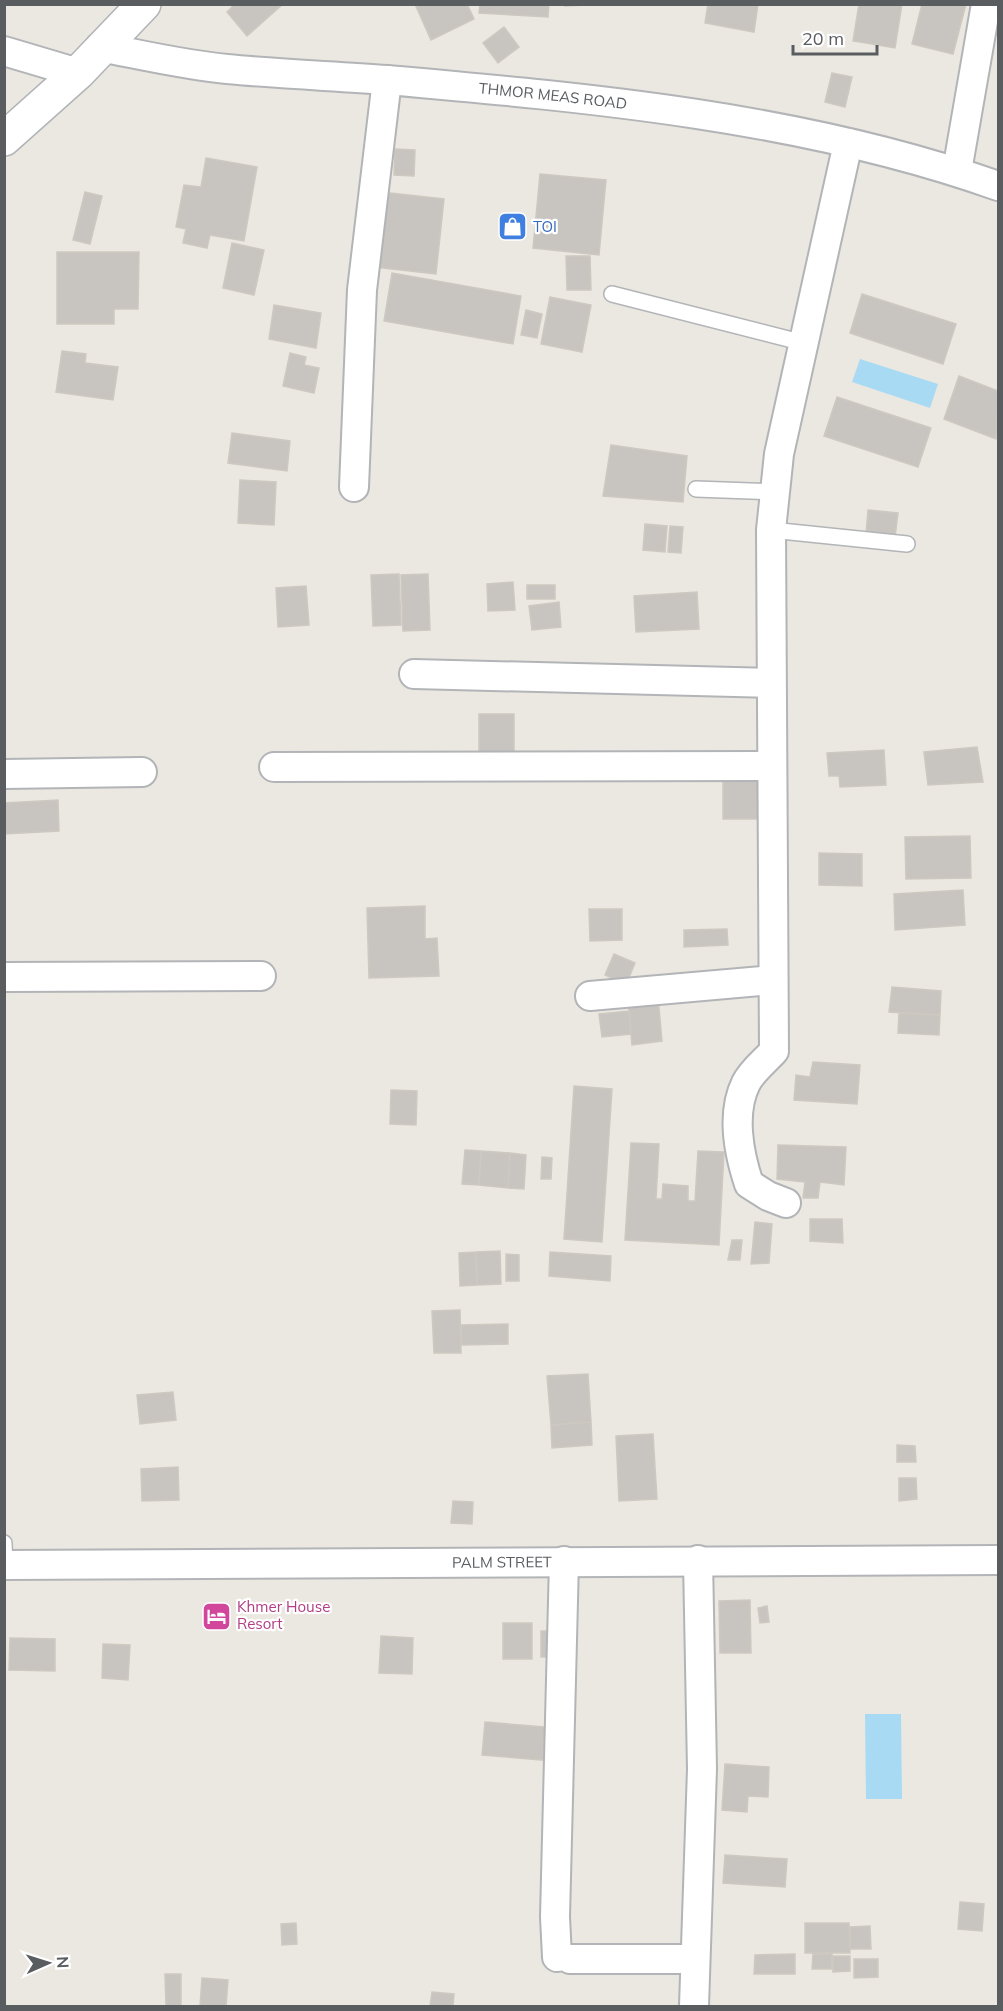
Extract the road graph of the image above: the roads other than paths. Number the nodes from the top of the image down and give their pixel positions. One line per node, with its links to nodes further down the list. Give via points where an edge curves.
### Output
1 (986, 4): 9 (street)
2 (135, 6): 3 (street)
3 (100, 47): 5 (street); 6 (street, THMOR MEAS ROAD, via 225,69)
4 (4, 51): 5 (street)
5 (78, 73): 7 (street)
6 (387, 80): 8 (street, THMOR MEAS ROAD, via 668,110); 13 (street, via 362,290)
7 (4, 140)
8 (848, 142): 9 (street, THMOR MEAS ROAD); 12 (street)
9 (957, 171): 10 (street, THMOR MEAS ROAD)
10 (999, 186)
11 (612, 294): 12 (lane)
12 (804, 343): 15 (street)
13 (354, 487)
14 (696, 489): 15 (lane)
15 (774, 492): 16 (street)
16 (771, 530): 17 (lane); 19 (street)
17 (907, 544)
18 (414, 674): 19 (street)
19 (771, 683): 20 (street)
20 (772, 765): 21 (street); 26 (street)
21 (274, 767)
22 (142, 772): 23 (street)
23 (4, 774)
24 (261, 976): 25 (street)
25 (4, 977)
26 (772, 980): 27 (street); 28 (street, via 774,1051 747,1080 739,1146 749,1184)
27 (590, 996)
28 (786, 1203)
29 (4, 1543): 33 (lane)
30 (698, 1560): 31 (street, PALM STREET); 32 (street, PALM STREET); 34 (street, via 702,1769)
31 (999, 1560)
32 (564, 1561): 33 (street, PALM STREET); 34 (street, via 555,1917 564,1958)
33 (5, 1565)
34 (694, 1959): 35 (street)
35 (694, 2007)

